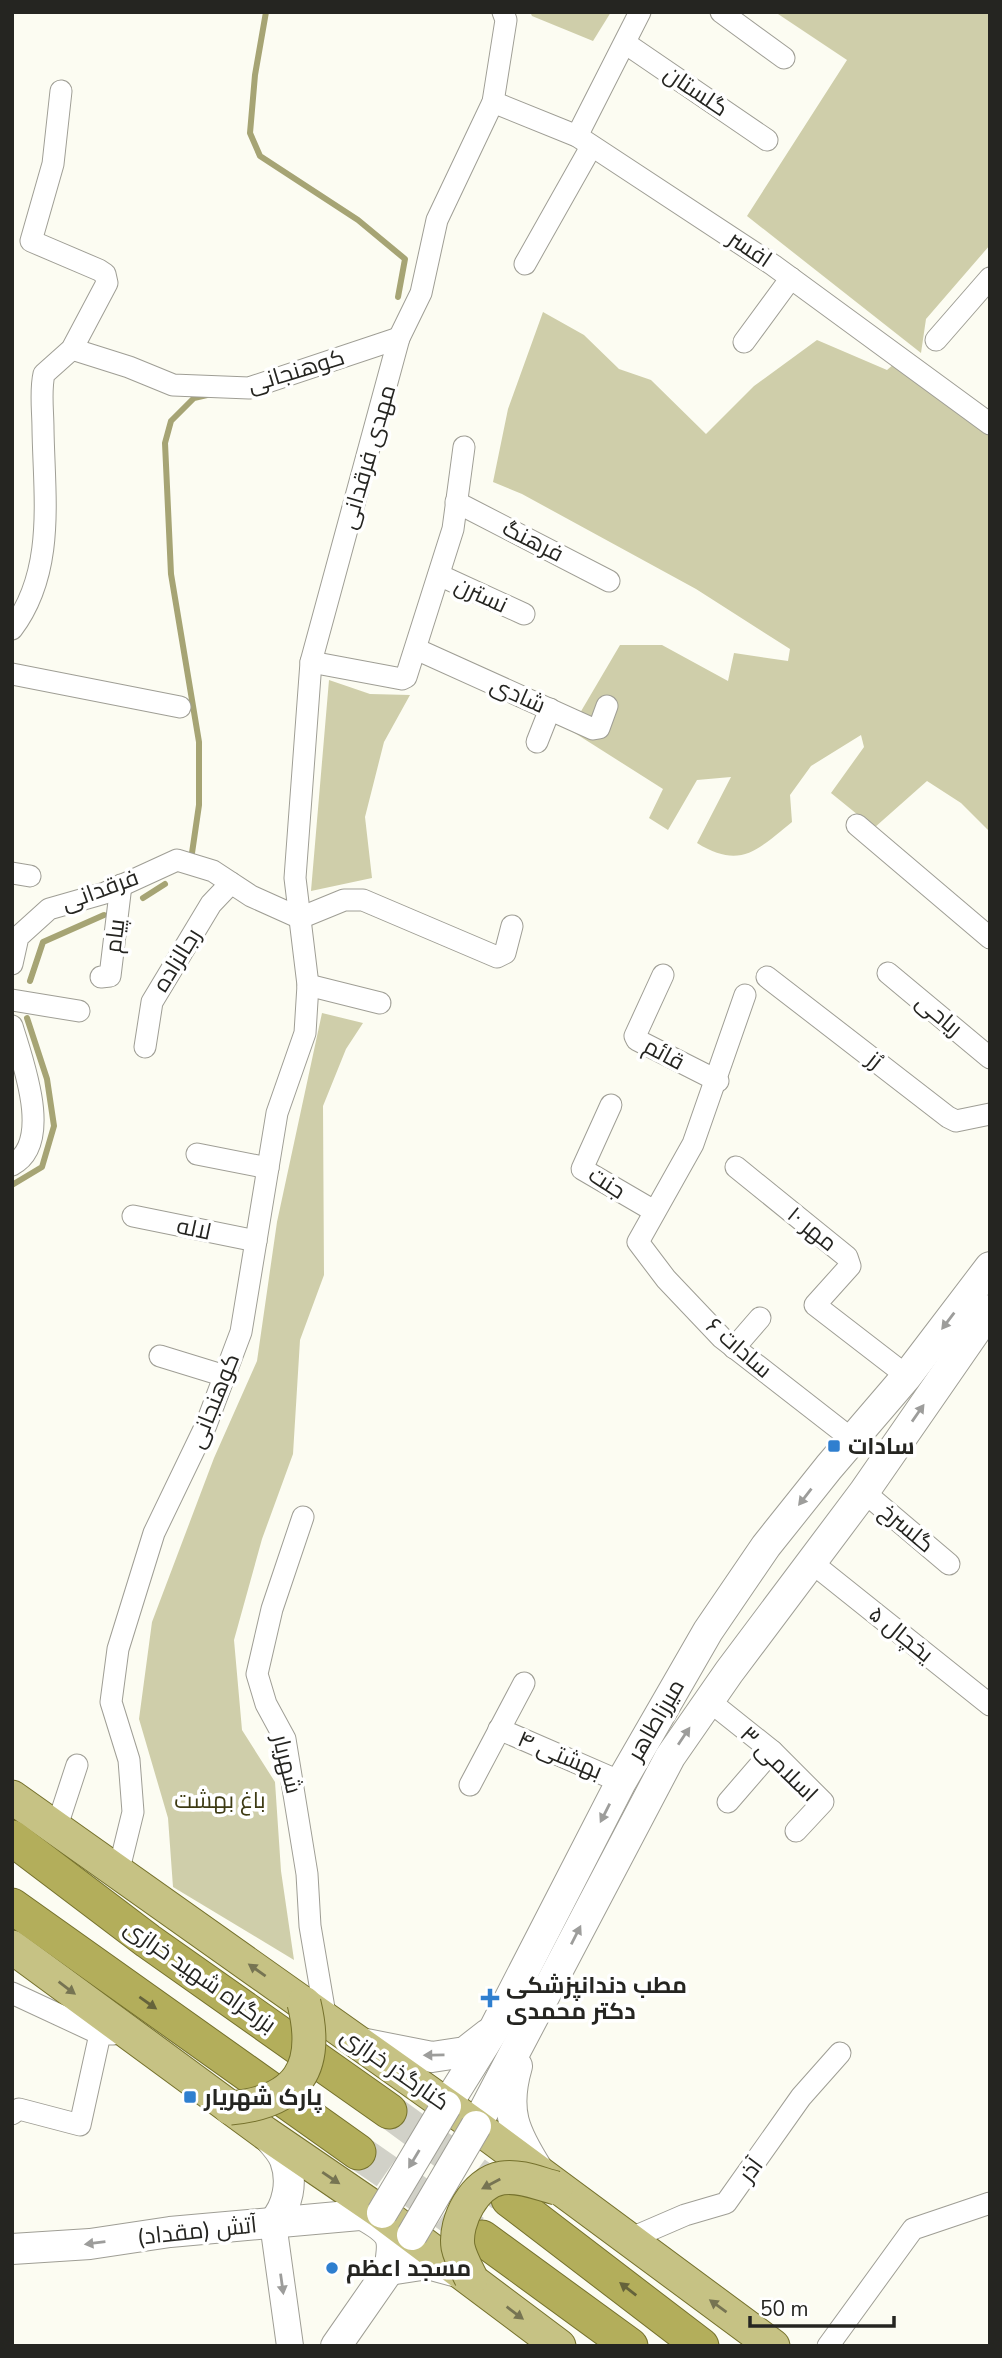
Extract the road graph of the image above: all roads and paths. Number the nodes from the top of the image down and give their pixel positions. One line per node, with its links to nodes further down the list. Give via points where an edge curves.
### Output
1 (503, 12): 7 (street, مهدی فرقدانی, via 506,20)
2 (640, 12): 4 (street)
3 (721, 12): 5 (street)
4 (625, 43): 8 (street, گلستان); 9 (street)
5 (784, 58)
6 (61, 91): 10 (street, via 53,164)
7 (493, 102): 9 (street, افسر); 14 (street, مهدی فرقدانی, via 437,220 421,293)
8 (767, 139)
9 (584, 141): 11 (street); 12 (street, افسر)
10 (22, 237): 17 (street, via 105,274 107,283)
11 (524, 264)
12 (791, 278): 16 (street); 18 (street, افسر)
13 (990, 278): 15 (street)
14 (399, 338): 17 (street, کوهنجانی, via 248,388 173,385); 26 (street, مهدی فرقدانی)
15 (936, 340)
16 (744, 342)
17 (72, 349): 24 (street, via 48,370 42,383 46,531 30,603)
18 (990, 424)
19 (464, 447): 20 (street)
20 (456, 502): 21 (street); 22 (street, فرهنگ)
21 (439, 575): 23 (street, نسترن); 25 (street)
22 (609, 581)
23 (524, 614)
24 (12, 629)
25 (416, 649): 26 (street, via 409,673 402,679); 30 (street, شادی)
26 (311, 662): 35 (street, مهدی فرقدانی, via 295,878)
27 (12, 674): 29 (street)
28 (607, 706): 30 (street, شادی, via 596,729)
29 (180, 707)
30 (550, 709): 31 (street)
31 (537, 742)
32 (857, 825): 37 (street)
33 (231, 883): 34 (street, فرقدانی, via 213,871 177,860); 35 (street); 49 (street, رجالزاده, via 211,904 152,1002)
34 (121, 885): 38 (street, فرقدانی, via 49,909 18,937); 41 (street, پیام, via 110,976)
35 (300, 918): 36 (street, via 344,900 363,900 497,957 505,953); 43 (street, کوهنجانی)
36 (512, 926)
37 (990, 939)
38 (13, 960)
39 (888, 973): 50 (street, ریاحی)
40 (663, 975): 51 (street, قائم, via 637,1040)
41 (100, 977)
42 (767, 977): 53 (street, رُز, via 948,1118 956,1121)
43 (307, 985): 46 (street); 57 (street, کوهنجانی, via 305,1033 277,1113)
44 (745, 995): 51 (street)
45 (12, 1000): 47 (street)
46 (380, 1003)
47 (79, 1011)
48 (12, 1026): 55 (street, via 35,1127 20,1160)
49 (145, 1047)
50 (990, 1058)
51 (718, 1081): 58 (street, via 693,1144)
52 (611, 1105): 58 (street, جنت, via 582,1169)
53 (990, 1114)
54 (197, 1154): 57 (street)
55 (12, 1165)
56 (736, 1167): 67 (street, مهر ۱۰, via 850,1261 815,1305)
57 (268, 1168): 60 (street, کوهنجانی)
58 (654, 1211): 64 (street, سادات ۶, via 638,1242 666,1279)
59 (133, 1216): 60 (street, لاله)
60 (256, 1241): 66 (street, کوهنجانی, via 241,1332)
61 (990, 1267): 67 (main road, میرزاطاهر, one-way to 67)
62 (990, 1310): 70 (main road, میرزاطاهر, one-way to 62)
63 (760, 1318): 64 (street)
64 (734, 1348): 68 (street, سادات ۶)
65 (160, 1356): 66 (street)
66 (225, 1376): 90 (street, کوهنجانی, via 154,1533 118,1648 111,1702 130,1760 133,1812)
67 (908, 1376): 68 (main road, میرزاطاهر)
68 (853, 1440): 69 (main road, میرزاطاهر)
69 (829, 1467): 70 (main road, via 852,1476); 74 (main road, میرزاطاهر, one-way to 74, via 766,1546)
70 (864, 1492): 72 (main road, میرزاطاهر); 73 (street, گلسرخ)
71 (303, 1517): 94 (street, شهریار, via 272,1609 257,1674 285,1740 306,1863)
72 (811, 1562): 75 (main road, میرزاطاهر); 78 (street, یخچال ۵)
73 (950, 1564)
74 (708, 1631): 75 (main road, via 727,1653); 82 (main road, میرزاطاهر)
75 (745, 1653): 77 (main road, میرزاطاهر)
76 (524, 1683): 79 (street)
77 (708, 1700): 80 (street, اسلامی ۳); 95 (main road, میرزاطاهر, one-way to 77, via 640,1810)
78 (990, 1705)
79 (499, 1729): 82 (street, بهشتی ۴); 83 (street)
80 (772, 1751): 85 (street); 88 (street, اسلامی ۳, via 823,1802)
81 (77, 1765): 87 (street)
82 (621, 1782): 96 (main road, میرزاطاهر, one-way to 96)
83 (470, 1785)
84 (12, 1797): 87 (main road, کنارگذر خرازی)
85 (728, 1802)
86 (12, 1810): 98 (highway, via 246,1994)
87 (55, 1829): 90 (main road, کنارگذر خرازی)
88 (796, 1831)
89 (12, 1838): 98 (highway, بزرگراه شهید خرازی, via 148,1941)
90 (118, 1873): 94 (main road, کنارگذر خرازی, one-way to 90)
91 (12, 1906): 107 (highway, one-way to 107)
92 (12, 1947): 97 (main road, one-way to 97)
93 (12, 1993): 97 (street)
94 (315, 2012): 99 (main road, کنارگذر خرازی); 102 (main road, bridge, via 302,2077 283,2094 256,2105)
95 (528, 2027): 105 (main road, میرزاطاهر); 108 (main road, via 512,2084 510,2115 525,2149)
96 (494, 2029): 99 (main road, one-way to 99, via 465,2052 432,2057); 101 (main road, میرزاطاهر)
97 (115, 2034): 102 (main road); 104 (street, via 80,2125 19,2109)
98 (290, 2039): 103 (highway, بزرگراه شهید خرازی)
99 (358, 2043): 101 (main road, کنارگذر خرازی)
100 (840, 2053): 115 (street, آذر, via 801,2097 726,2203)
101 (446, 2106): 105 (main road, کنارگذر خرازی); 111 (main road, میرزاطاهر, one-way to 111, bridge)
102 (230, 2108): 106 (main road)
103 (388, 2111)
104 (12, 2115)
105 (476, 2126): 108 (main road, کنارگذر خرازی); 113 (main road, میرزاطاهر, bridge)
106 (265, 2133): 111 (main road, one-way to 111); 112 (main road, via 285,2159 288,2179 283,2213)
107 (358, 2152)
108 (550, 2183): 115 (main road, کنارگذر خرازی); 118 (main road, one-way to 118, bridge, via 507,2178 478,2191 457,2235 458,2250)
109 (509, 2199): 123 (highway, one-way to 109)
110 (990, 2203): 125 (street, via 913,2229)
111 (372, 2214): 112 (main road, آتش (مقداد)); 113 (main road); 117 (main road, via 394,2244)
112 (274, 2223): 116 (main road, آتش (مقداد), one-way to 116); 119 (street, one-way to 119)
113 (412, 2235): 117 (main road, میرزاطاهر); 118 (main road)
114 (482, 2238): 122 (highway)
115 (627, 2240): 124 (main road, کنارگذر خرازی, one-way to 115)
116 (12, 2249)
117 (389, 2270): 118 (main road, via 428,2264 449,2267); 120 (main road, میرزاطاهر)
118 (471, 2278): 121 (main road, one-way to 121)
119 (290, 2346)
120 (336, 2346)
121 (559, 2346)
122 (630, 2346)
123 (701, 2346)
124 (773, 2346)
125 (828, 2346)

